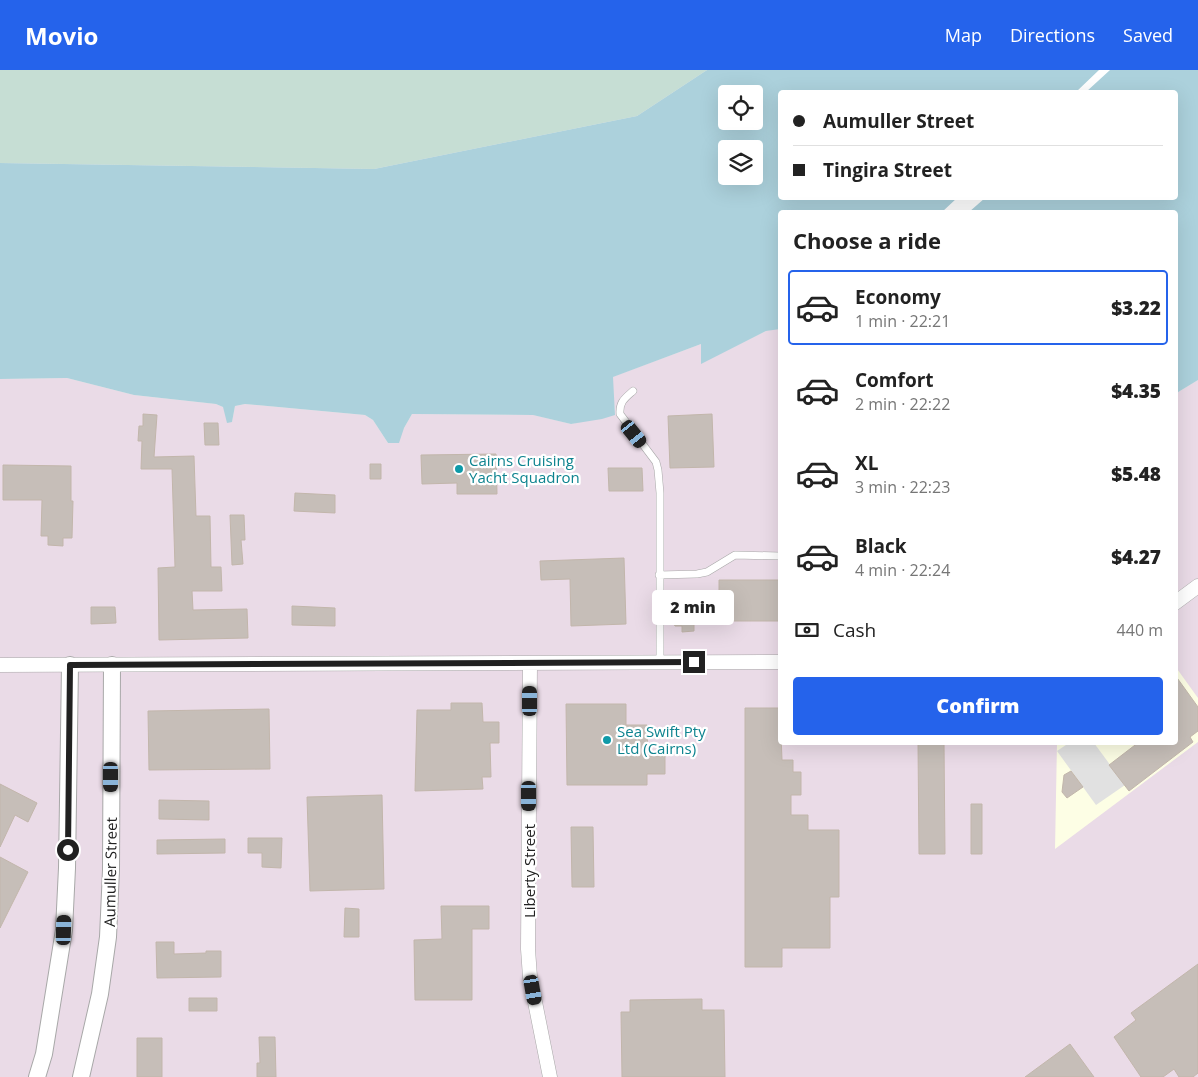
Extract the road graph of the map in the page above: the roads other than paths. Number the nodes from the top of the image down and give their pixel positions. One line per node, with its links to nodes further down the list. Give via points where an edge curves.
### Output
1 (633, 391): 3 (lane, via 622,401 620,414 652,456 658,470)
2 (778, 556): 3 (lane, via 735,555 707,572)
3 (659, 575): 6 (lane)
4 (1198, 586): 5 (street)
5 (1178, 601)
6 (660, 662): 7 (street); 8 (street)
7 (778, 662)
8 (530, 663): 10 (street); 14 (street, Liberty Street, via 528,948 530,977)
9 (70, 665): 10 (street); 11 (street); 12 (street, via 64,930 44,1054)
10 (112, 665): 13 (street, Aumuller Street, via 108,937 100,994)
11 (0, 666)
12 (37, 1077)
13 (81, 1077)
14 (550, 1077)

